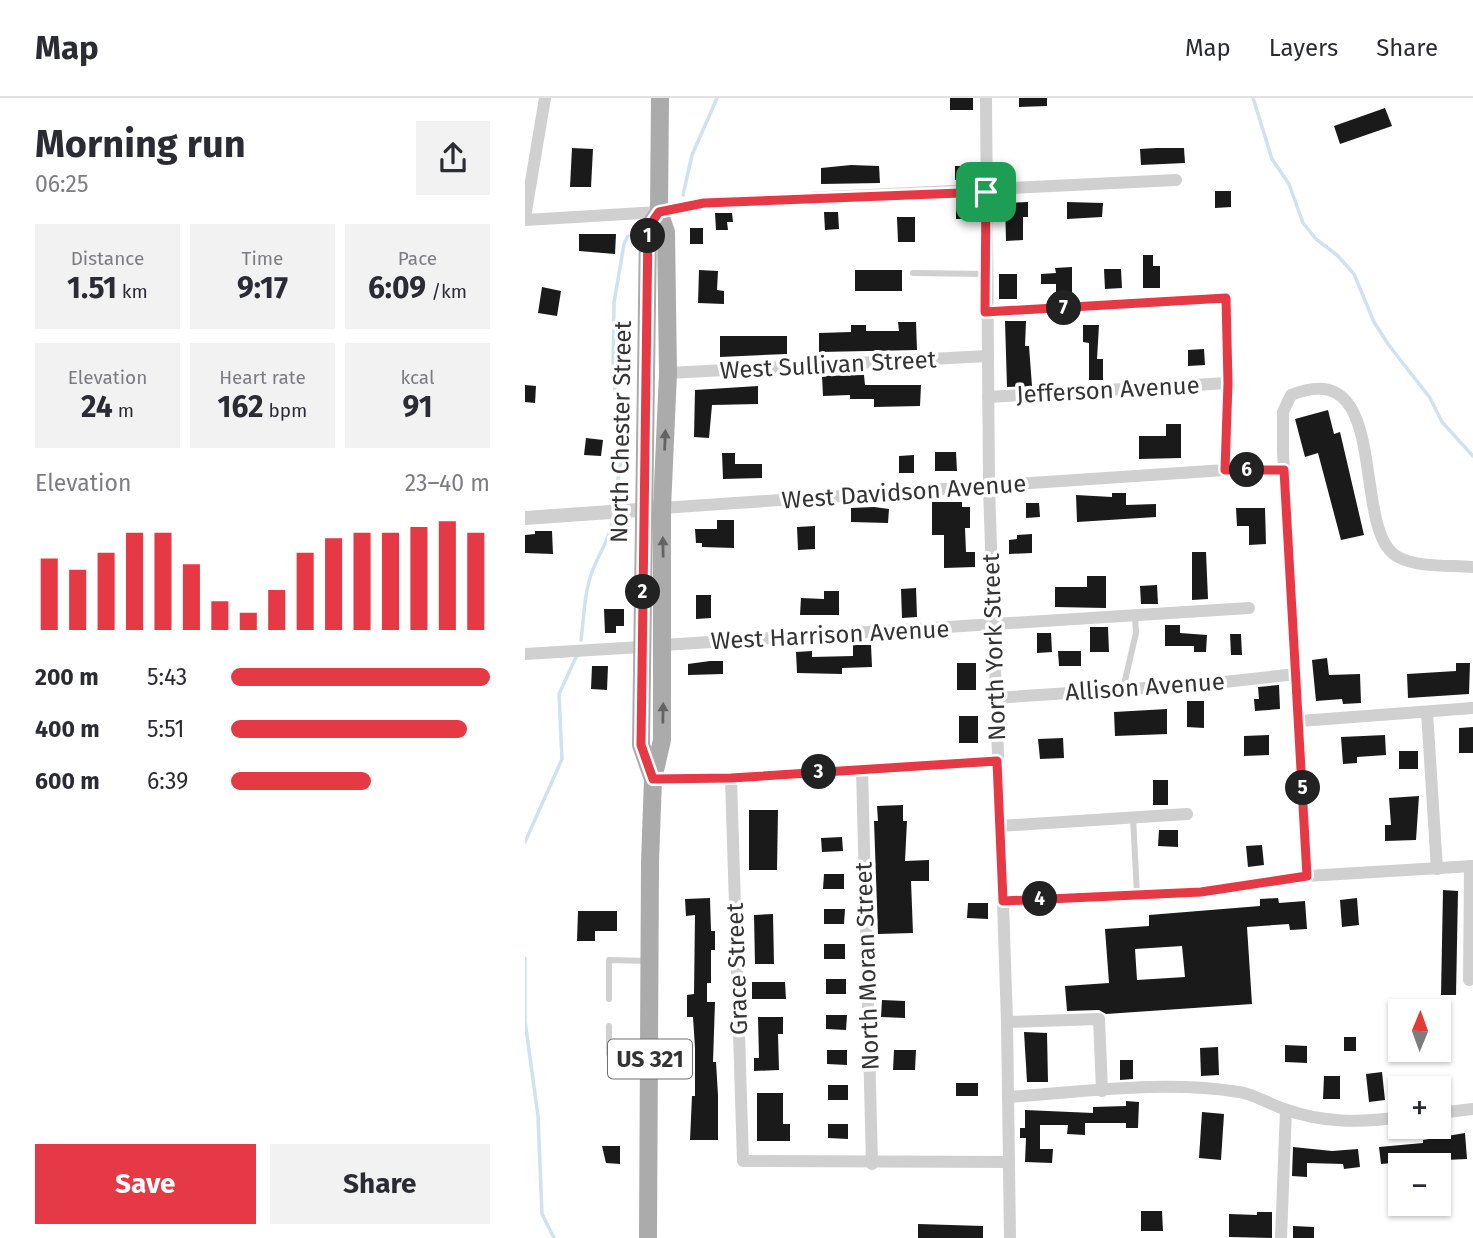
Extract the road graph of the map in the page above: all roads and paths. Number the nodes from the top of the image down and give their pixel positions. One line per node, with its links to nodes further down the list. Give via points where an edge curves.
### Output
1 (545, 98): 7 (street)
2 (660, 98): 6 (main road, North Chester Street / US 321)
3 (986, 98): 5 (street, North York Street)
4 (1176, 180): 5 (street)
5 (986, 192): 6 (street, via 704,203); 9 (street, North York Street)
6 (659, 212): 7 (street); 12 (main road, North Chester Street / US 321, via 666,232); 18 (main road, North Chester Street / US 321, via 648,228)
7 (525, 218)
8 (913, 273): 9 (lane)
9 (986, 274): 10 (street, North York Street)
10 (985, 312): 11 (street, North York Street); 13 (street, via 1226,298)
11 (987, 356): 12 (street, West Sullivan Street); 14 (street, North York Street)
12 (668, 373): 18 (main road, North Chester Street / US 321, one-way to 12)
13 (1228, 383): 14 (street, Jefferson Avenue); 15 (street)
14 (988, 397): 17 (street, North York Street)
15 (1225, 470): 16 (street, West Davidson Avenue); 17 (street, West Davidson Avenue)
16 (1284, 470): 20 (street, via 1286,402 1308,388 1335,391 1357,420 1386,546 1406,560); 27 (street)
17 (989, 487): 18 (street, West Davidson Avenue); 23 (street, North York Street)
18 (654, 508): 19 (street, West Davidson Avenue); 24 (main road, North Chester Street / US 321, one-way to 18); 25 (main road, North Chester Street / US 321)
19 (525, 518)
20 (1473, 567)
21 (1249, 608): 22 (street, West Harrison Avenue)
22 (1135, 617): 23 (street, West Harrison Avenue); 28 (lane, via 1136,633)
23 (993, 626): 24 (street, West Harrison Avenue); 29 (street, North York Street)
24 (663, 645): 36 (main road, North Chester Street / US 321, one-way to 24, via 662,740)
25 (641, 647): 26 (street); 36 (main road, North Chester Street / US 321, via 641,745)
26 (525, 654)
27 (1296, 674): 28 (street, Allison Avenue); 32 (street)
28 (1123, 689): 29 (street, Allison Avenue)
29 (995, 698): 33 (street, North York Street)
30 (1473, 708): 31 (street)
31 (1427, 712): 32 (street); 41 (street)
32 (1300, 721): 42 (street)
33 (997, 761): 34 (street); 39 (street, North York Street)
34 (862, 769): 35 (street); 58 (street, North Moran Street)
35 (731, 778): 36 (street); 58 (street, Grace Street, via 743,1161)
36 (653, 779): 45 (main road, North Chester Street / US 321)
37 (1187, 814): 38 (street)
38 (1133, 817): 39 (street); 43 (lane)
39 (999, 826): 44 (street, North York Street)
40 (1472, 866): 41 (street); 46 (street)
41 (1437, 869): 42 (street)
42 (1307, 876): 43 (street, via 1201,892)
43 (1137, 894): 44 (street)
44 (1003, 901): 48 (street, North York Street)
45 (651, 961): 47 (lane, via 609,960); 50 (main road, North Chester Street / US 321)
46 (1469, 980)
47 (609, 999)
48 (1007, 1022): 51 (street, via 1099,1018); 52 (street, North York Street)
49 (609, 1026): 50 (lane, via 609,1054)
50 (650, 1055): 59 (main road, North Chester Street / US 321)
51 (1103, 1091): 52 (street); 54 (street, via 1191,1087 1242,1093)
52 (1008, 1097): 57 (street, North York Street)
53 (1473, 1109): 55 (street)
54 (1286, 1110): 56 (street, via 1333,1121); 61 (street)
55 (1451, 1112)
56 (1388, 1119)
57 (1009, 1162): 58 (street); 60 (street, North York Street)
58 (872, 1164)
59 (648, 1238)
60 (1010, 1238)
61 (1281, 1238)

